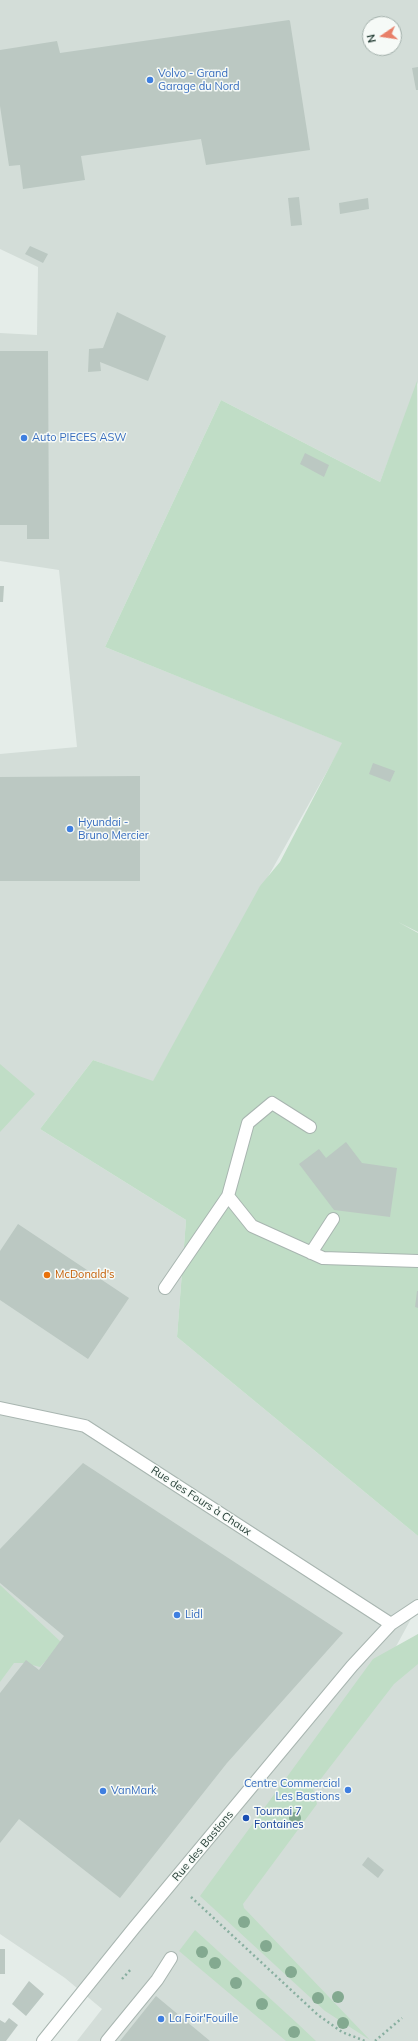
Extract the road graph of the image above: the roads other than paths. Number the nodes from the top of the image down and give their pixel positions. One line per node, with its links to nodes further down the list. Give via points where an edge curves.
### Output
1 (310, 1128): 2 (street, via 272,1103 248,1123)
2 (228, 1196): 4 (street, via 252,1226); 6 (street)
3 (333, 1219): 4 (street)
4 (311, 1253): 5 (street, via 323,1258)
5 (418, 1261)
6 (165, 1288)
7 (0, 1408): 9 (street, Rue des Fours à Chaux, via 85,1426)
8 (418, 1606): 9 (street, Rue des Bastions)
9 (391, 1624): 11 (street, Rue des Bastions, via 352,1666)
10 (171, 1958): 12 (street, via 157,1980)
11 (43, 2041)
12 (107, 2041)

